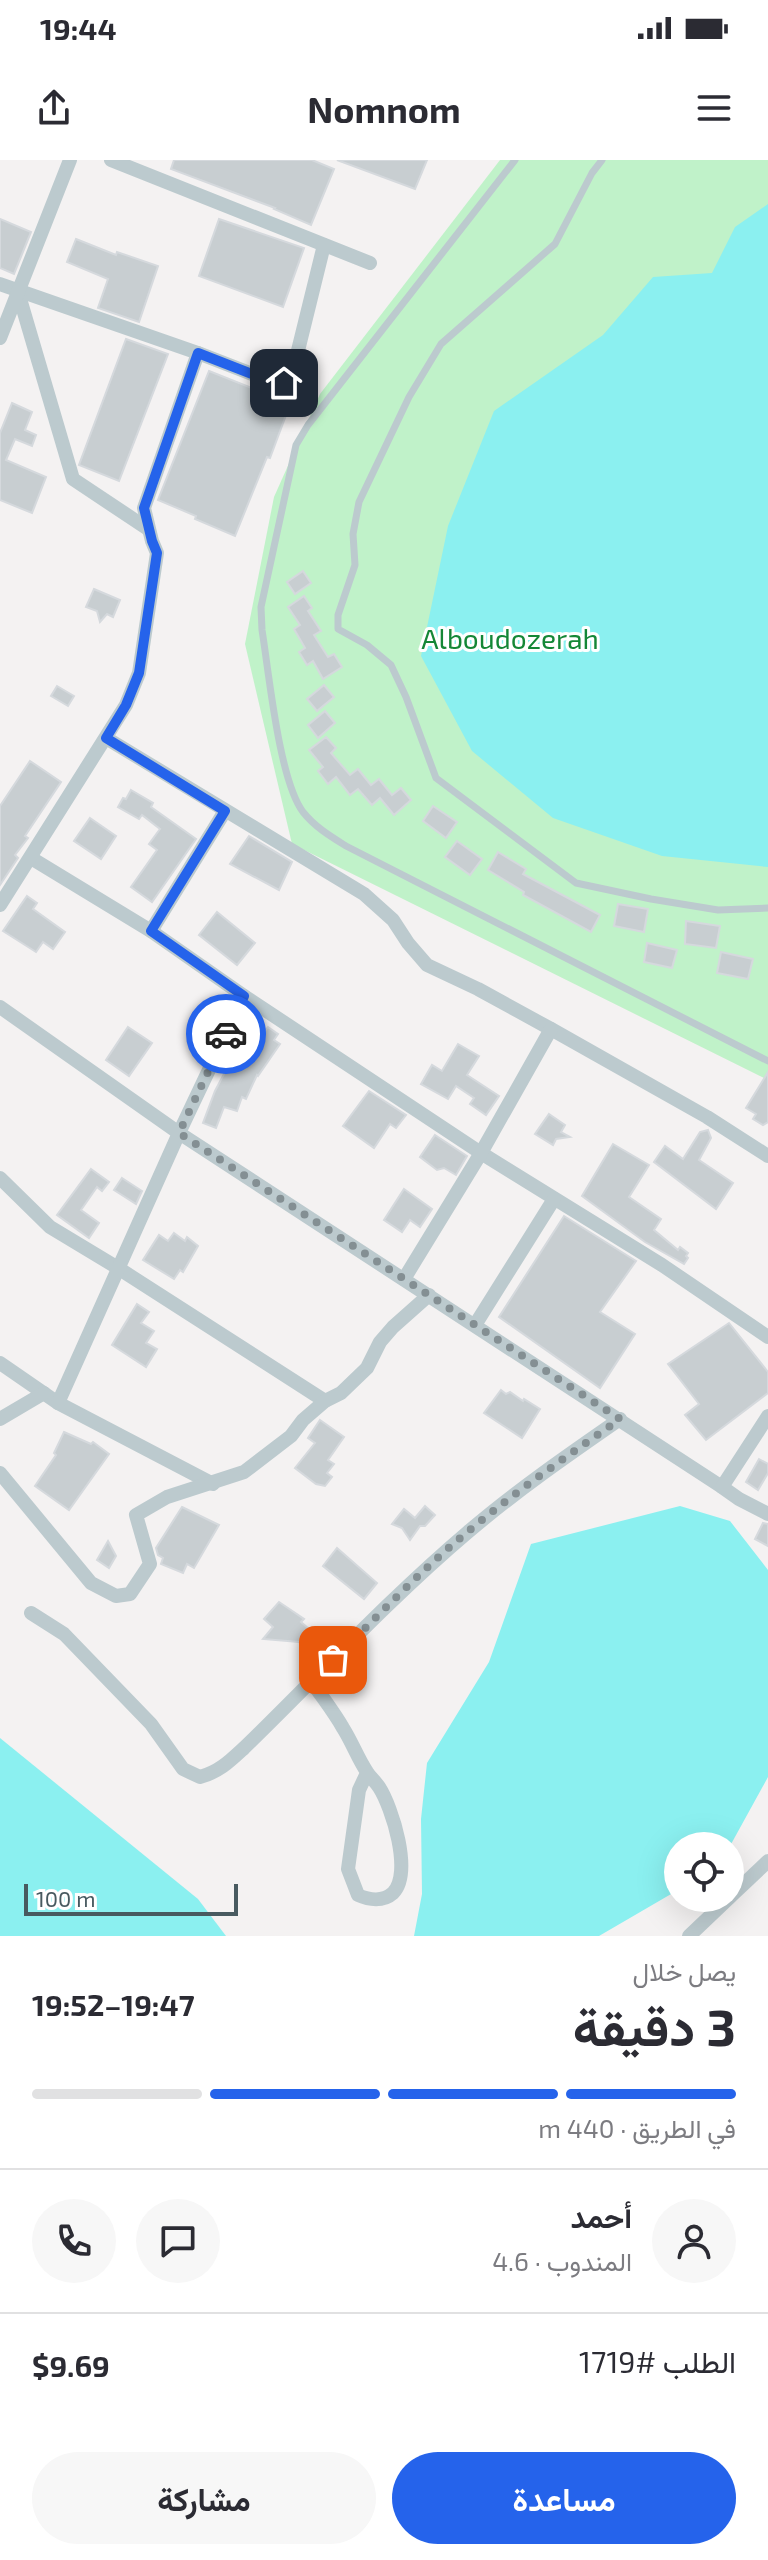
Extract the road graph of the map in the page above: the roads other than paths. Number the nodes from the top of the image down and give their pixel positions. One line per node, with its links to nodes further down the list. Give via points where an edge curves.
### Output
1 (70, 160): 8 (street)
2 (111, 160): 5 (street)
3 (515, 160): 21 (lane, via 296,445 261,607 289,784 316,827 346,846)
4 (602, 160): 16 (lane, via 555,244 441,344 409,397 359,502 355,565 338,629 391,665 436,778 576,883 718,910)
5 (324, 245): 6 (street); 10 (street, via 291,379 275,383)
6 (370, 263)
7 (0, 284): 8 (street)
8 (18, 292): 9 (street); 10 (street); 11 (street, via 73,479)
9 (0, 338)
10 (198, 353): 11 (street, via 144,508)
11 (148, 529): 12 (street, via 157,553 139,673)
12 (106, 738): 13 (street); 14 (street)
13 (225, 811): 17 (street); 20 (street, via 364,894 393,920 427,965)
14 (31, 858): 15 (street); 17 (street)
15 (0, 905)
16 (768, 908)
17 (151, 931): 18 (street)
18 (244, 996): 22 (street); 23 (street)
19 (0, 1007): 22 (street)
20 (551, 1029): 23 (street); 24 (street)
21 (768, 1061)
22 (179, 1133): 27 (street); 28 (street)
23 (481, 1153): 26 (street); 28 (street)
24 (768, 1156)
25 (0, 1178): 27 (street, via 50,1227)
26 (554, 1199): 30 (street); 31 (street)
27 (118, 1268): 34 (street); 35 (street)
28 (404, 1279): 29 (street)
29 (429, 1295): 30 (street); 34 (street, via 380,1342 367,1368)
30 (475, 1325): 38 (street)
31 (768, 1337)
32 (0, 1363): 33 (street)
33 (44, 1393): 35 (street); 37 (street)
34 (325, 1401): 40 (street, via 244,1472)
35 (58, 1403): 40 (street)
36 (767, 1418): 41 (street)
37 (0, 1419)
38 (620, 1419): 41 (street); 44 (street, via 470,1530)
39 (0, 1473): 40 (street, via 91,1583 116,1596 130,1594 150,1564 136,1515 167,1497)
40 (213, 1484)
41 (722, 1487): 42 (street)
42 (768, 1514)
43 (31, 1613): 44 (street, via 64,1634 141,1712 183,1769 200,1777 219,1770)
44 (312, 1682): 45 (street)
45 (367, 1773): 45 (street, via 388,1805 398,1838 399,1884 381,1899 358,1895 348,1869 359,1790)
46 (768, 1861): 47 (street)
47 (744, 1884)
48 (715, 1912): 49 (street)
49 (689, 1936)

